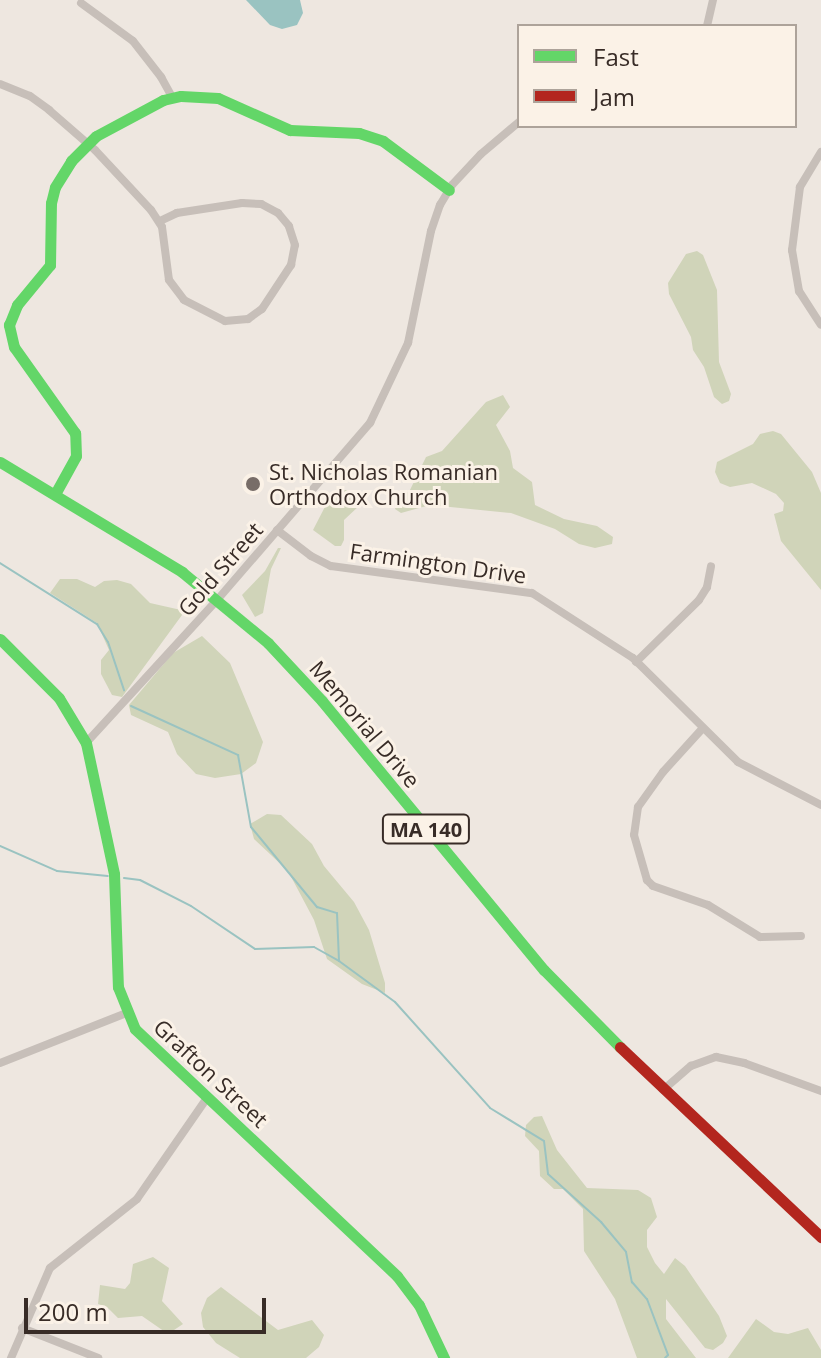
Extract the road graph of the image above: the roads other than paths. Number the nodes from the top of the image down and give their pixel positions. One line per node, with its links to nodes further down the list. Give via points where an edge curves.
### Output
1 (713, 0): 3 (street)
2 (81, 3): 5 (street, via 133,41)
3 (707, 24)
4 (0, 84): 7 (street, via 40,103)
5 (172, 97): 7 (street); 9 (street, via 218,98 290,130 367,135 390,145)
6 (517, 123): 9 (street, Gold Street, via 494,140)
7 (88, 143): 10 (street); 11 (street, via 65,170 53,195 50,265)
8 (821, 152): 12 (street, via 800,187 792,260 799,291)
9 (449, 190): 15 (street, Gold Street, via 431,231 408,343 386,395 361,435)
10 (160, 221): 10 (street, via 172,287 184,300 225,321 255,314 291,265 295,245 289,226 261,204 177,213)
11 (5, 324): 14 (street, via 14,347 75,433 76,456)
12 (821, 325)
13 (0, 462): 14 (street, Memorial Drive / MA 140)
14 (55, 494): 17 (street, Memorial Drive / MA 140)
15 (277, 530): 17 (street, Gold Street); 19 (street, Farmington Drive, via 331,566 528,591)
16 (711, 566): 19 (street, via 699,600)
17 (218, 599): 21 (street, Gold Street); 26 (street, Memorial Drive / MA 140, via 301,677 522,946)
18 (0, 639): 21 (street, Grafton Street, via 59,698)
19 (636, 662): 20 (street, Farmington Drive)
20 (702, 729): 22 (street, Farmington Drive, via 747,768); 23 (street, via 638,807 634,835 647,880 708,905 760,937)
21 (86, 743): 24 (street, Grafton Street, via 111,854 118,987)
22 (821, 805)
23 (801, 936)
24 (126, 1013): 25 (street); 28 (street, Grafton Street, via 149,1047)
25 (0, 1063)
26 (663, 1090): 27 (street, via 691,1066 716,1057); 29 (street, Memorial Drive / MA 140)
27 (821, 1091)
28 (207, 1098): 30 (street, via 137,1199 50,1268); 33 (street, Grafton Street, via 397,1276 419,1305)
29 (821, 1237)
30 (22, 1328): 31 (street); 32 (street)
31 (11, 1358)
32 (98, 1358)
33 (444, 1358)

